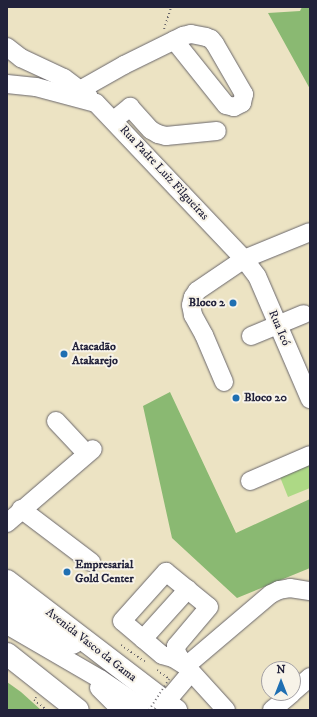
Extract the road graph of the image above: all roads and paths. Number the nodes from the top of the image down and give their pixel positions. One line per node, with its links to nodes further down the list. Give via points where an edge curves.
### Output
1 (174, 40): 4 (street, via 124,64)
2 (7, 47): 4 (street, via 22,58 55,72)
3 (7, 84): 4 (street, Rua Padre Luiz Filgueiras)
4 (75, 92): 5 (street, Rua Padre Luiz Filgueiras, via 96,103)
5 (114, 120): 6 (street, via 130,107 158,134 166,136); 8 (street, Rua Padre Luiz Filgueiras)
6 (217, 131)
7 (310, 232): 8 (street)
8 (244, 259): 10 (street, Rua Icó, via 257,276); 12 (street, via 198,291 191,305 193,315)
9 (304, 314): 10 (street)
10 (278, 325): 11 (street); 13 (street, Rua Icó)
11 (251, 336)
12 (224, 382)
13 (310, 399)
14 (56, 421): 17 (street, via 90,452)
15 (310, 455): 16 (street)
16 (250, 480)
17 (21, 509): 18 (street); 19 (street)
18 (7, 523)
19 (92, 562)
20 (7, 581): 26 (main road, Avenida Vasco da Gama)
21 (188, 589): 25 (street); 25 (street, via 166,572 122,621); 29 (street, via 209,607 176,646 177,654)
22 (310, 591): 29 (street, via 290,588 271,594)
23 (7, 604): 26 (main road, via 52,633)
24 (7, 625): 28 (street)
25 (143, 639): 29 (street, via 162,655 173,658)
26 (116, 653): 34 (main road, Avenida Vasco da Gama); 34 (path, bridge, via 169,679)
27 (7, 654): 36 (main road)
28 (65, 659): 37 (street); 38 (street)
29 (189, 669): 34 (street); 39 (street)
30 (310, 677): 31 (street)
31 (301, 684)
32 (34, 700): 35 (path)
33 (282, 701): 40 (street)
34 (164, 707)
35 (46, 710)
36 (78, 710)
37 (121, 710)
38 (146, 710)
39 (226, 710)
40 (272, 710)

